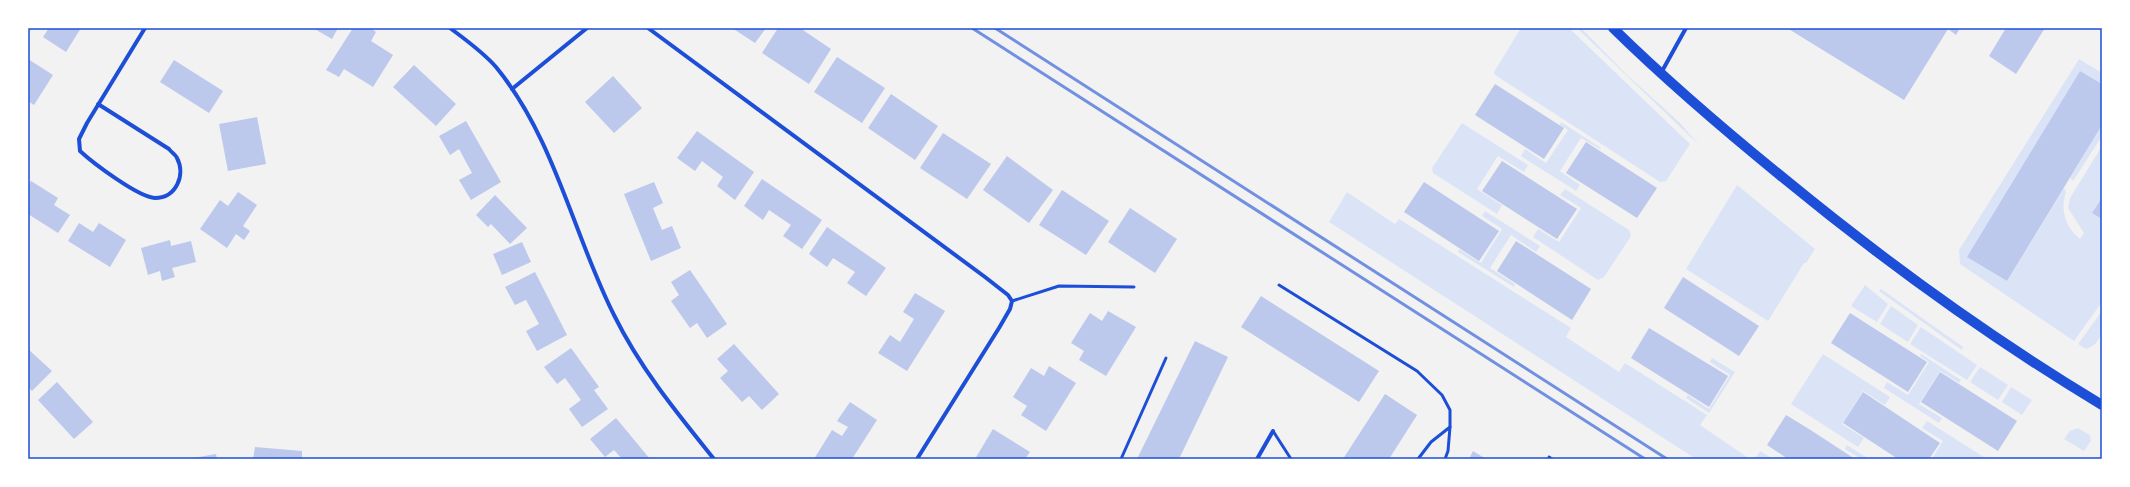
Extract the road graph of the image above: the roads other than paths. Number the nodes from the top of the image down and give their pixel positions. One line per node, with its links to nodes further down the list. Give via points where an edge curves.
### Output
1 (145, 28): 9 (street)
2 (450, 28): 8 (street, via 482,53)
3 (587, 28): 8 (street)
4 (648, 28): 12 (street, via 1008,295)
5 (1613, 28): 7 (main road)
6 (1686, 28): 7 (street)
7 (1660, 75): 14 (main road, via 1804,197 1880,256 1956,312 2032,363)
8 (512, 89): 17 (street, via 554,168 586,252 614,315 644,368)
9 (98, 104): 9 (street, via 78,139 80,151 141,194 155,198 166,195 177,187 181,172 177,157)
10 (1279, 285): 15 (lane, via 1417,371 1442,395 1450,410)
11 (1134, 287): 12 (lane, via 1059,286)
12 (1012, 301): 18 (street, via 999,328)
13 (1166, 358): 19 (lane)
14 (2102, 405)
15 (1450, 427): 22 (lane, via 1431,442); 23 (lane, via 1448,451)
16 (1273, 431): 20 (street); 21 (lane)
17 (714, 459)
18 (917, 459)
19 (1121, 459)
20 (1257, 459)
21 (1291, 459)
22 (1418, 459)
23 (1444, 459)

